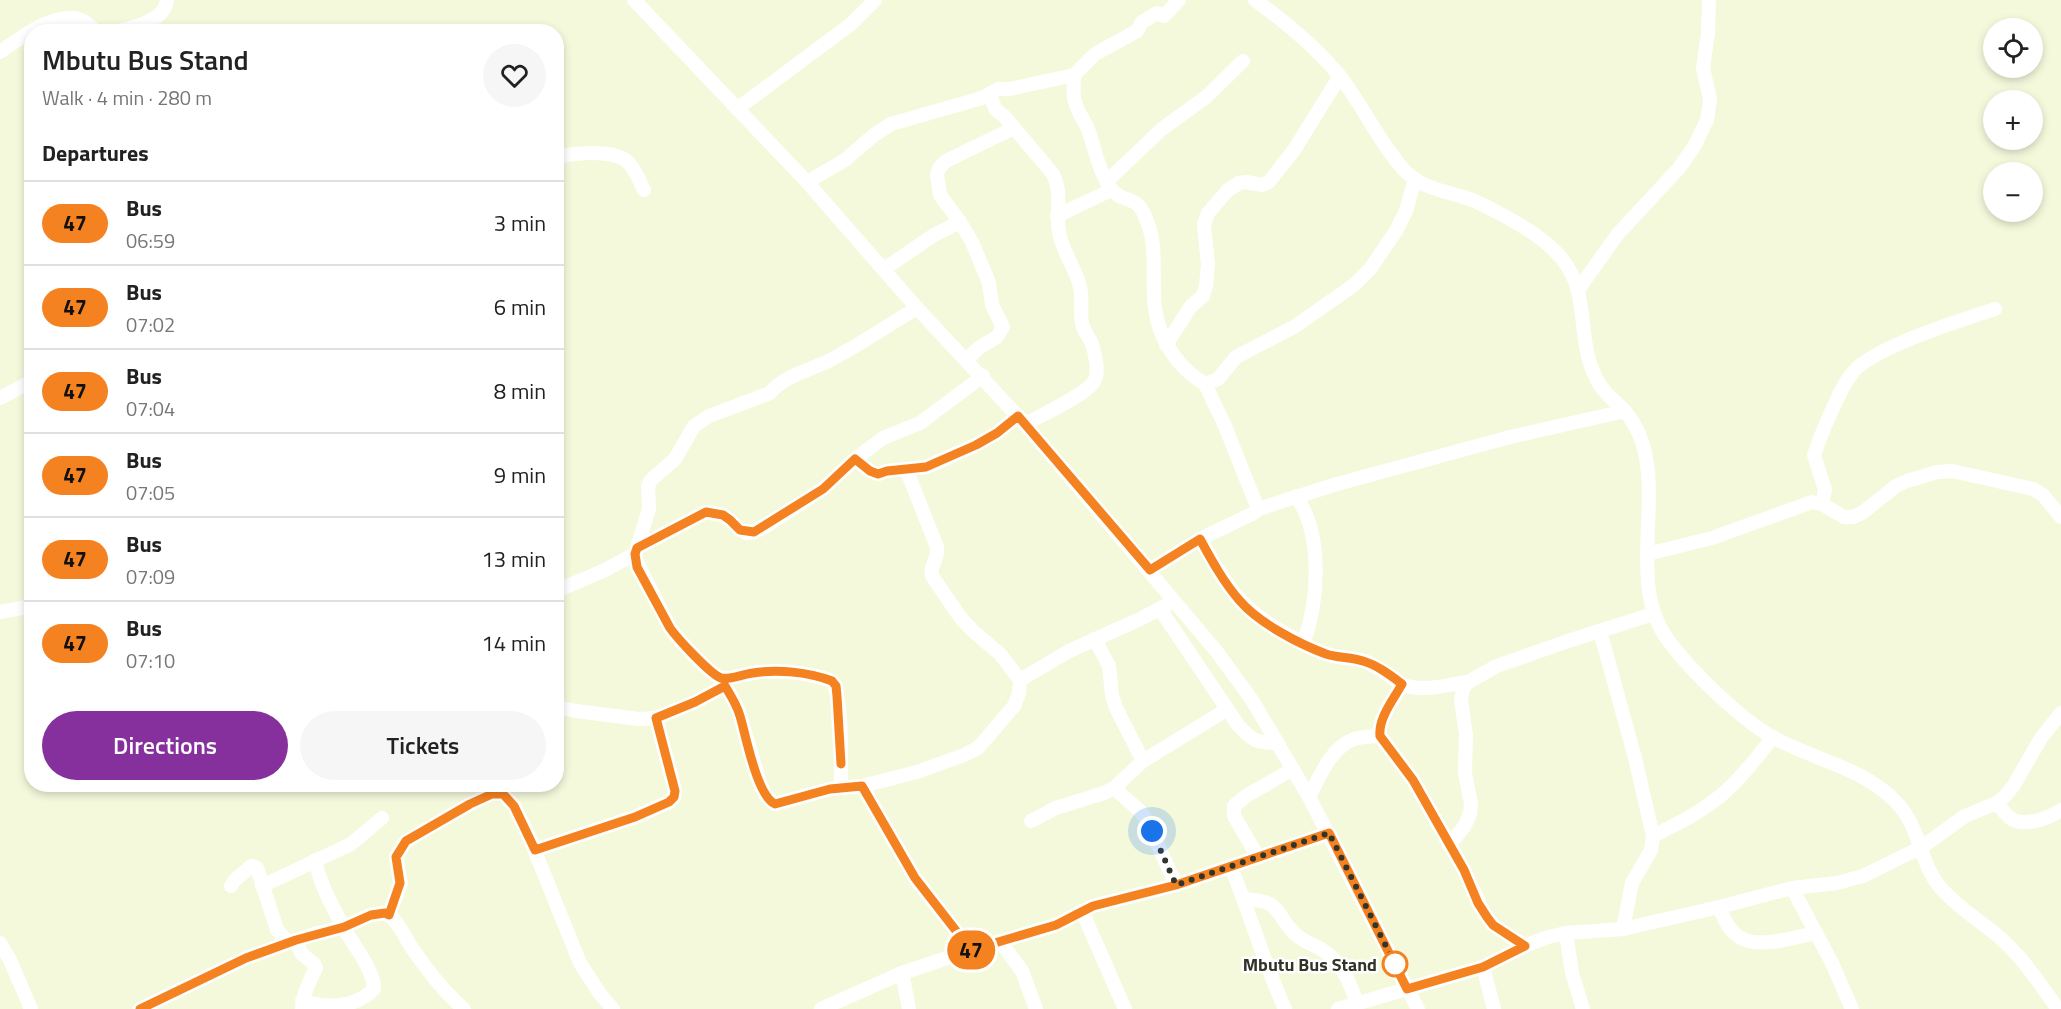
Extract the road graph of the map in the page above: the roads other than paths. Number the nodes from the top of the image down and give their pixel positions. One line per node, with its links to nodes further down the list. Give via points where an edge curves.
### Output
1 (167, 0): 9 (street)
2 (634, 0): 16 (street)
3 (874, 0): 16 (street, via 851,24)
4 (1179, 0): 13 (street, via 1164,16 1157,13 1142,22 1137,31 1095,54)
5 (1255, 0): 14 (street)
6 (1709, 0): 26 (street, via 1703,68 1710,99 1707,120 1680,167 1617,235)
7 (47, 24): 8 (street, via 74,17)
8 (85, 24)
9 (150, 24)
10 (24, 35): 11 (street)
11 (0, 52)
12 (1244, 61): 21 (street, via 1206,97 1162,129)
13 (1074, 75): 15 (street, via 998,89); 21 (street, via 1076,107)
14 (1340, 76): 19 (street, via 1382,141); 29 (street, via 1269,182 1239,183 1208,213 1204,224 1208,265 1203,296 1191,306)
15 (990, 96): 17 (street, via 996,110); 20 (street, via 891,124 845,160)
16 (737, 109): 20 (street)
17 (1014, 128): 23 (street, via 1056,180); 24 (street, via 939,168 940,195)
18 (564, 156): 22 (street, via 615,155 627,161)
19 (1415, 179): 26 (street, via 1483,205 1533,233 1556,251); 32 (street, via 1396,231 1354,285 1294,327 1236,357 1218,379)
20 (807, 182): 25 (street)
21 (1109, 185): 23 (street); 29 (street, via 1123,199 1137,204 1147,222 1152,242 1154,294)
22 (644, 190)
23 (1057, 216): 36 (street, via 1060,239 1081,288 1082,326 1092,344 1096,377 1079,394)
24 (960, 222): 25 (street); 30 (street, via 986,274 992,305 1003,327 997,337)
25 (884, 269): 27 (street)
26 (1578, 290): 35 (street, via 1590,367 1598,383)
27 (917, 308): 30 (street); 44 (street, via 833,359 784,381 770,393 709,416 694,426 675,459 648,486 649,509)
28 (1995, 309): 40 (street, via 1905,342 1854,371 1814,455 1825,490)
29 (1166, 345): 32 (street, via 1190,375)
30 (966, 360): 31 (street)
31 (982, 376): 36 (street); 37 (street, via 920,423 883,438)
32 (1205, 384): 41 (street)
33 (24, 385): 34 (street)
34 (0, 398)
35 (1625, 411): 39 (street, via 1510,437); 45 (street, via 1644,449 1648,479)
36 (1022, 420): 38 (street, via 948,459); 46 (street)
37 (855, 459): 38 (street, via 878,474); 44 (street, via 823,489 754,532 740,530 723,515 706,512)
38 (906, 469): 56 (street, via 937,548 932,576 960,617 995,649)
39 (1296, 496): 41 (street); 55 (street, via 1308,515 1314,544 1311,623)
40 (1822, 504): 42 (street, via 1853,517 1896,486 1952,471 2033,489); 45 (street, via 1802,504 1712,538)
41 (1258, 509): 43 (street)
42 (2061, 517)
43 (1200, 539): 46 (street); 55 (street, via 1241,602)
44 (636, 551): 47 (street); 57 (street, via 637,567 670,628)
45 (1647, 554): 52 (street)
46 (1150, 570): 48 (street)
47 (564, 588)
48 (1175, 600): 50 (street); 66 (street, via 1217,651)
49 (24, 608): 51 (street)
50 (1160, 609): 54 (street); 61 (street)
51 (0, 612)
52 (1653, 614): 53 (street); 65 (street, via 1667,640 1695,671 1747,721)
53 (1600, 631): 58 (street, via 1497,666); 78 (street)
54 (1095, 639): 56 (street); 67 (street, via 1109,666 1116,708)
55 (1303, 644): 59 (street, via 1372,664)
56 (1020, 680): 69 (street, via 1014,706 978,748 949,762)
57 (723, 682): 63 (street, via 695,702); 70 (street, via 740,715 761,787 771,802); 70 (street, via 754,672 785,672 832,681 836,686 841,741)
58 (1468, 682): 59 (street, via 1414,688); 79 (street, via 1461,700 1470,814)
59 (1402, 684): 64 (street, via 1382,721)
60 (564, 708): 63 (street)
61 (1226, 710): 66 (street, via 1252,740); 67 (street)
62 (2061, 713): 73 (street, via 2041,738 2014,785)
63 (656, 718): 81 (street, via 674,797 635,817)
64 (1380, 736): 72 (street, via 1359,737 1344,744); 79 (street, via 1413,780)
65 (1773, 737): 78 (street, via 1726,791); 80 (street, via 1876,786 1911,821)
66 (1278, 743): 68 (street)
67 (1143, 761): 71 (street)
68 (1293, 769): 72 (street); 82 (street, via 1234,806 1234,816)
69 (862, 786): 70 (street); 101 (street, via 915,878)
70 (841, 788)
71 (1114, 788): 76 (street); 85 (street, via 1146,820)
72 (1309, 797): 77 (street)
73 (1997, 803): 74 (street, via 2009,817 2024,821 2045,818); 80 (street, via 1965,816)
74 (2061, 810)
75 (382, 818): 83 (street, via 351,844)
76 (1031, 821)
77 (1329, 833): 82 (street); 104 (street)
78 (1653, 836): 94 (street, via 1651,850 1632,883)
79 (1449, 845): 100 (street, via 1487,917)
80 (1922, 847): 88 (street, via 1863,876); 121 (street, via 1936,881 1948,896 2024,961)
81 (535, 850): 92 (street, via 514,806 503,794 492,794 406,841 396,857 400,883); 110 (street, via 580,963)
82 (1258, 857): 84 (street)
83 (315, 860): 87 (street); 93 (street, via 318,876)
84 (1231, 867): 85 (street); 89 (street)
85 (1176, 885): 91 (street)
86 (231, 886): 87 (street, via 254,866)
87 (262, 886): 97 (street, via 277,930)
88 (1792, 888): 90 (street); 96 (street)
89 (1244, 899): 105 (street, via 1269,902 1303,941 1336,960); 115 (street)
90 (1719, 907): 94 (street); 96 (street, via 1731,931 1748,940 1770,942)
91 (1082, 911): 98 (street, via 1056,925); 114 (street)
92 (389, 915): 93 (street, via 371,915); 109 (street, via 438,983)
93 (344, 927): 97 (street); 106 (street, via 371,975 374,989 336,1008)
94 (1623, 930): 95 (street)
95 (1566, 933): 100 (street); 119 (street)
96 (1816, 933): 120 (street)
97 (293, 941): 106 (street, via 316,968); 108 (street, via 246,958)
98 (1000, 941): 101 (street); 113 (street, via 1022,971)
99 (0, 943): 107 (street)
100 (1525, 946): 102 (street)
101 (971, 950): 103 (street)
102 (1483, 967): 104 (street); 118 (street)
103 (902, 973): 111 (street); 112 (street)
104 (1407, 989): 105 (street); 117 (street)
105 (1357, 1002): 116 (street)
106 (302, 1005)
107 (31, 1009)
108 (140, 1009)
109 (464, 1009)
110 (613, 1009)
111 (820, 1009)
112 (909, 1009)
113 (1036, 1009)
114 (1125, 1009)
115 (1285, 1009)
116 (1338, 1009)
117 (1418, 1009)
118 (1494, 1009)
119 (1583, 1009)
120 (1852, 1009)
121 (2058, 1009)

